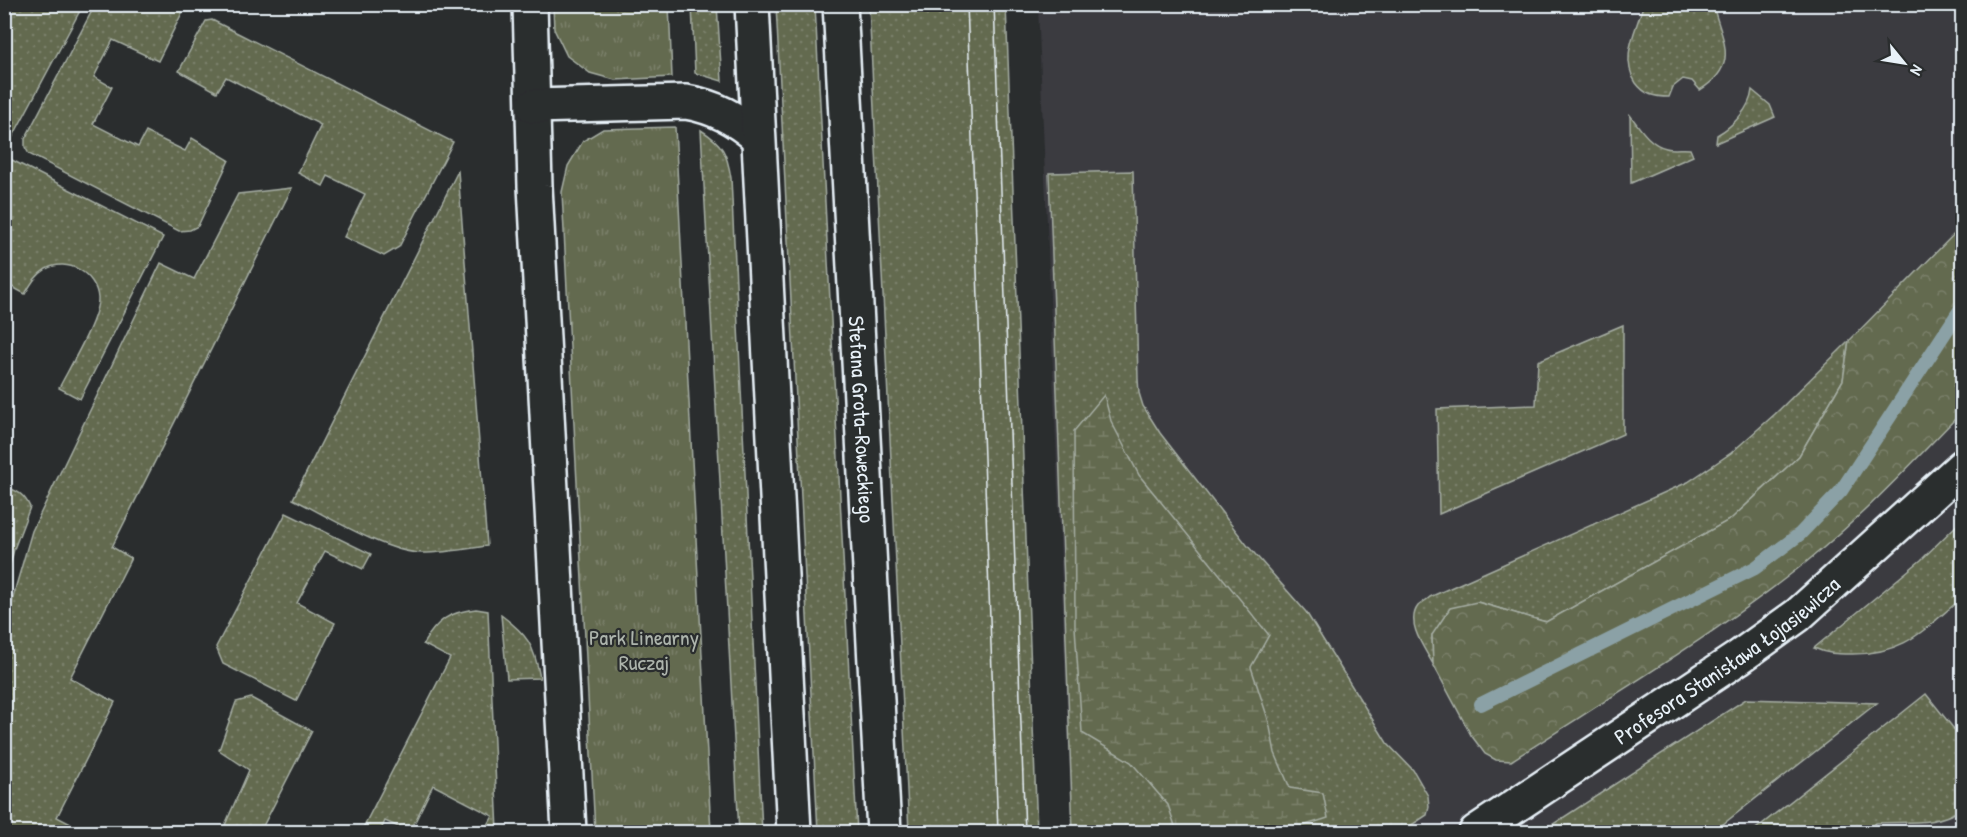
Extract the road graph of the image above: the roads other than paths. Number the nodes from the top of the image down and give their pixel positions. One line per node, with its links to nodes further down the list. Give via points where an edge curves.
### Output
1 (530, 4): 4 (street)
2 (752, 4): 5 (street)
3 (840, 4): 9 (street, Stefana Grota-Roweckiego)
4 (533, 106): 5 (street, via 686,102 724,112); 7 (street)
5 (758, 137): 8 (street)
6 (1962, 467): 10 (street, Profesora Stanisława Łojasiewicza, via 1798,615)
7 (569, 832)
8 (794, 832)
9 (884, 832)
10 (1476, 832)

